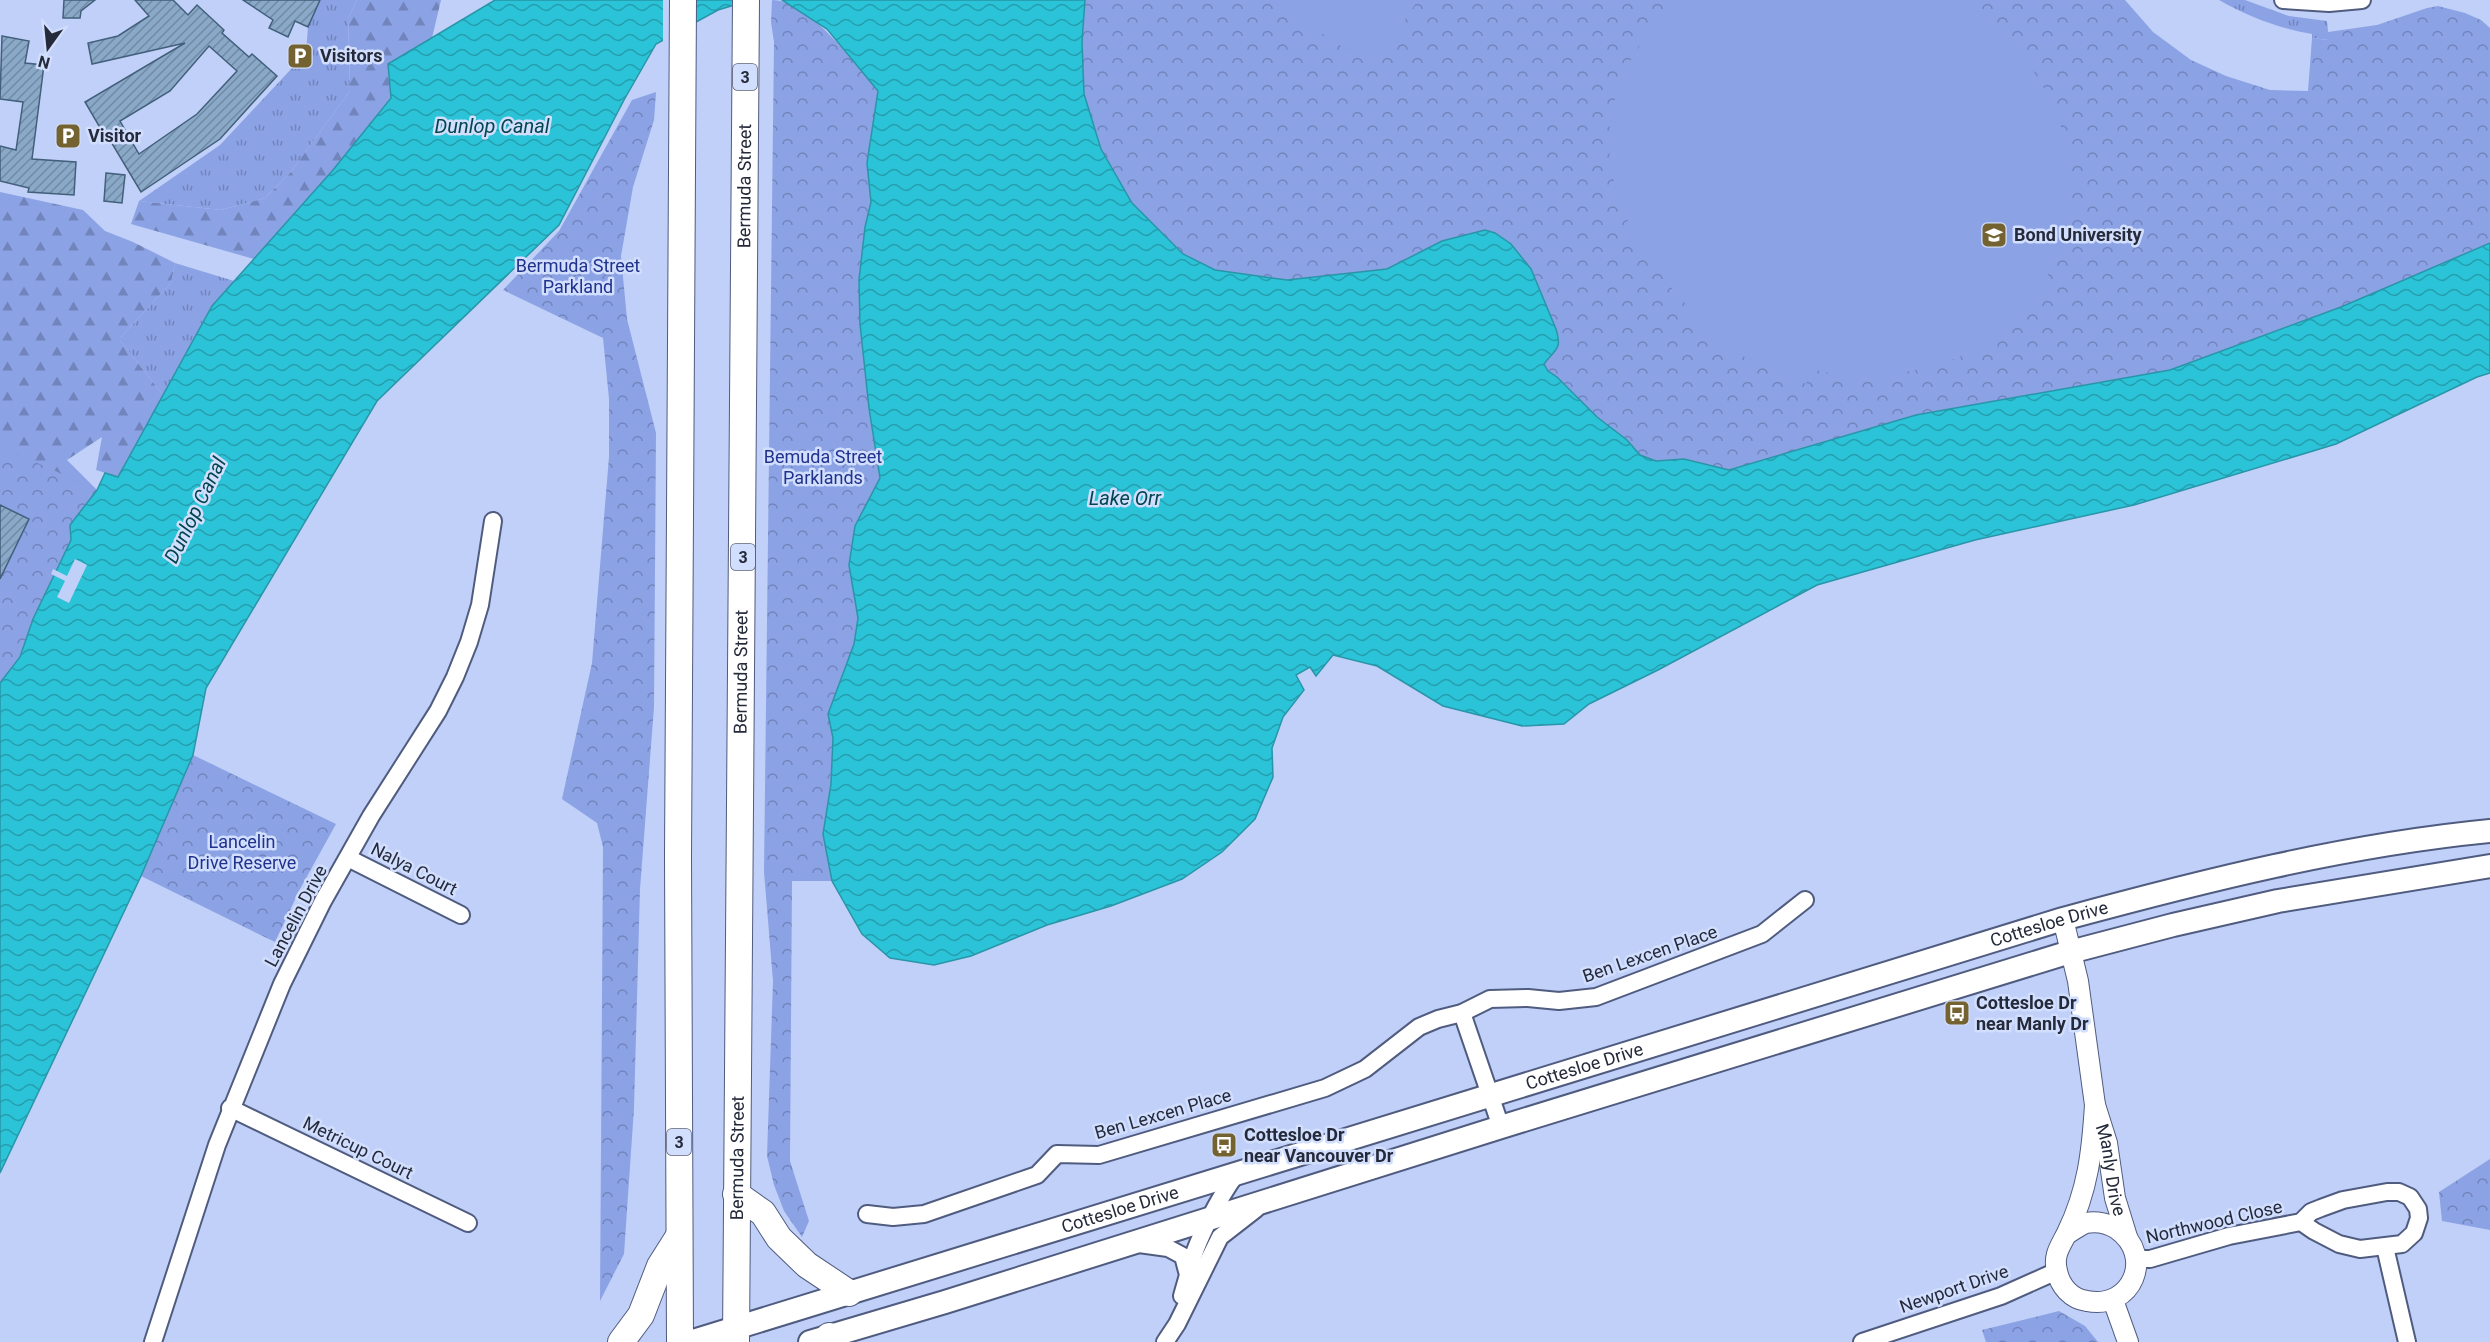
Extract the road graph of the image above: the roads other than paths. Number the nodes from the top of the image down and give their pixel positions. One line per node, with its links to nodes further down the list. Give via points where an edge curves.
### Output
1 (683, 0): 26 (main road, 3)
2 (2283, 0): 3 (street)
3 (2362, 0)
4 (746, 12): 19 (main road, Bermuda Street / 3)
5 (493, 521): 7 (street, Lancelin Drive, via 480,605 455,677)
6 (2490, 831): 11 (main road, Cottesloe Drive, via 2356,850 2211,879)
7 (348, 858): 10 (street, Nalya Court); 16 (street, Lancelin Drive, via 291,966)
8 (2490, 866): 12 (main road, Cottesloe Drive, via 2278,901)
9 (1805, 900): 13 (street, Ben Lexcen Place, via 1762,934 1596,997 1559,1001 1490,999)
10 (461, 915)
11 (2063, 919): 12 (street, Manly Drive); 14 (main road, Cottesloe Drive)
12 (2070, 952): 15 (street, Manly Drive, via 2083,1012); 17 (main road, Cottesloe Drive)
13 (1462, 1013): 14 (street); 21 (street, Ben Lexcen Place, via 1419,1027 1365,1068 1325,1088 1099,1155 1057,1154 1037,1175 924,1215)
14 (1491, 1094): 17 (street); 18 (main road, Cottesloe Drive)
15 (2095, 1105): 25 (street, Manly Drive, via 2092,1158 2084,1193); 27 (street, Manly Drive)
16 (230, 1108): 24 (street, Metricup Court); 38 (street, Lancelin Drive)
17 (1501, 1127): 20 (main road, Cottesloe Drive)
18 (1237, 1173): 22 (street); 33 (main road, Cottesloe Drive)
19 (736, 1194): 33 (main road, via 763,1213 779,1238 807,1265); 35 (main road, Bermuda Street / 3)
20 (1270, 1200): 22 (main road, Cottesloe Drive); 37 (street, via 1220,1237)
21 (867, 1214)
22 (1212, 1218): 28 (main road, Cottesloe Drive); 32 (street, via 1194,1253)
23 (2301, 1222): 29 (street, Northwood Close, via 2348,1248); 29 (street, Northwood Close, via 2311,1212 2343,1200 2391,1191 2403,1193 2418,1209 2418,1226 2405,1242); 30 (street, Northwood Close, via 2229,1236 2150,1259)
24 (468, 1223)
25 (2067, 1234): 27 (street, via 2086,1223 2109,1224); 31 (street, via 2058,1248)
26 (679, 1236): 39 (main road, via 660,1266 641,1315); 40 (main road, 3)
27 (2127, 1237): 30 (street)
28 (1128, 1243): 32 (street, via 1175,1250 1183,1256); 36 (main road, Cottesloe Drive)
29 (2385, 1247): 44 (street)
30 (2136, 1259): 34 (street, via 2132,1283)
31 (2057, 1271): 34 (street, via 2068,1292 2081,1300 2097,1303); 42 (street, Newport Drive, via 2001,1296)
32 (1188, 1275): 37 (street)
33 (849, 1293): 35 (main road, Cottesloe Drive)
34 (2113, 1299): 43 (street)
35 (736, 1335): 41 (main road, Cottesloe Drive)
36 (822, 1340)
37 (1166, 1341)
38 (153, 1342)
39 (621, 1342)
40 (680, 1342)
41 (690, 1342)
42 (1862, 1342)
43 (2128, 1342)
44 (2407, 1342)

